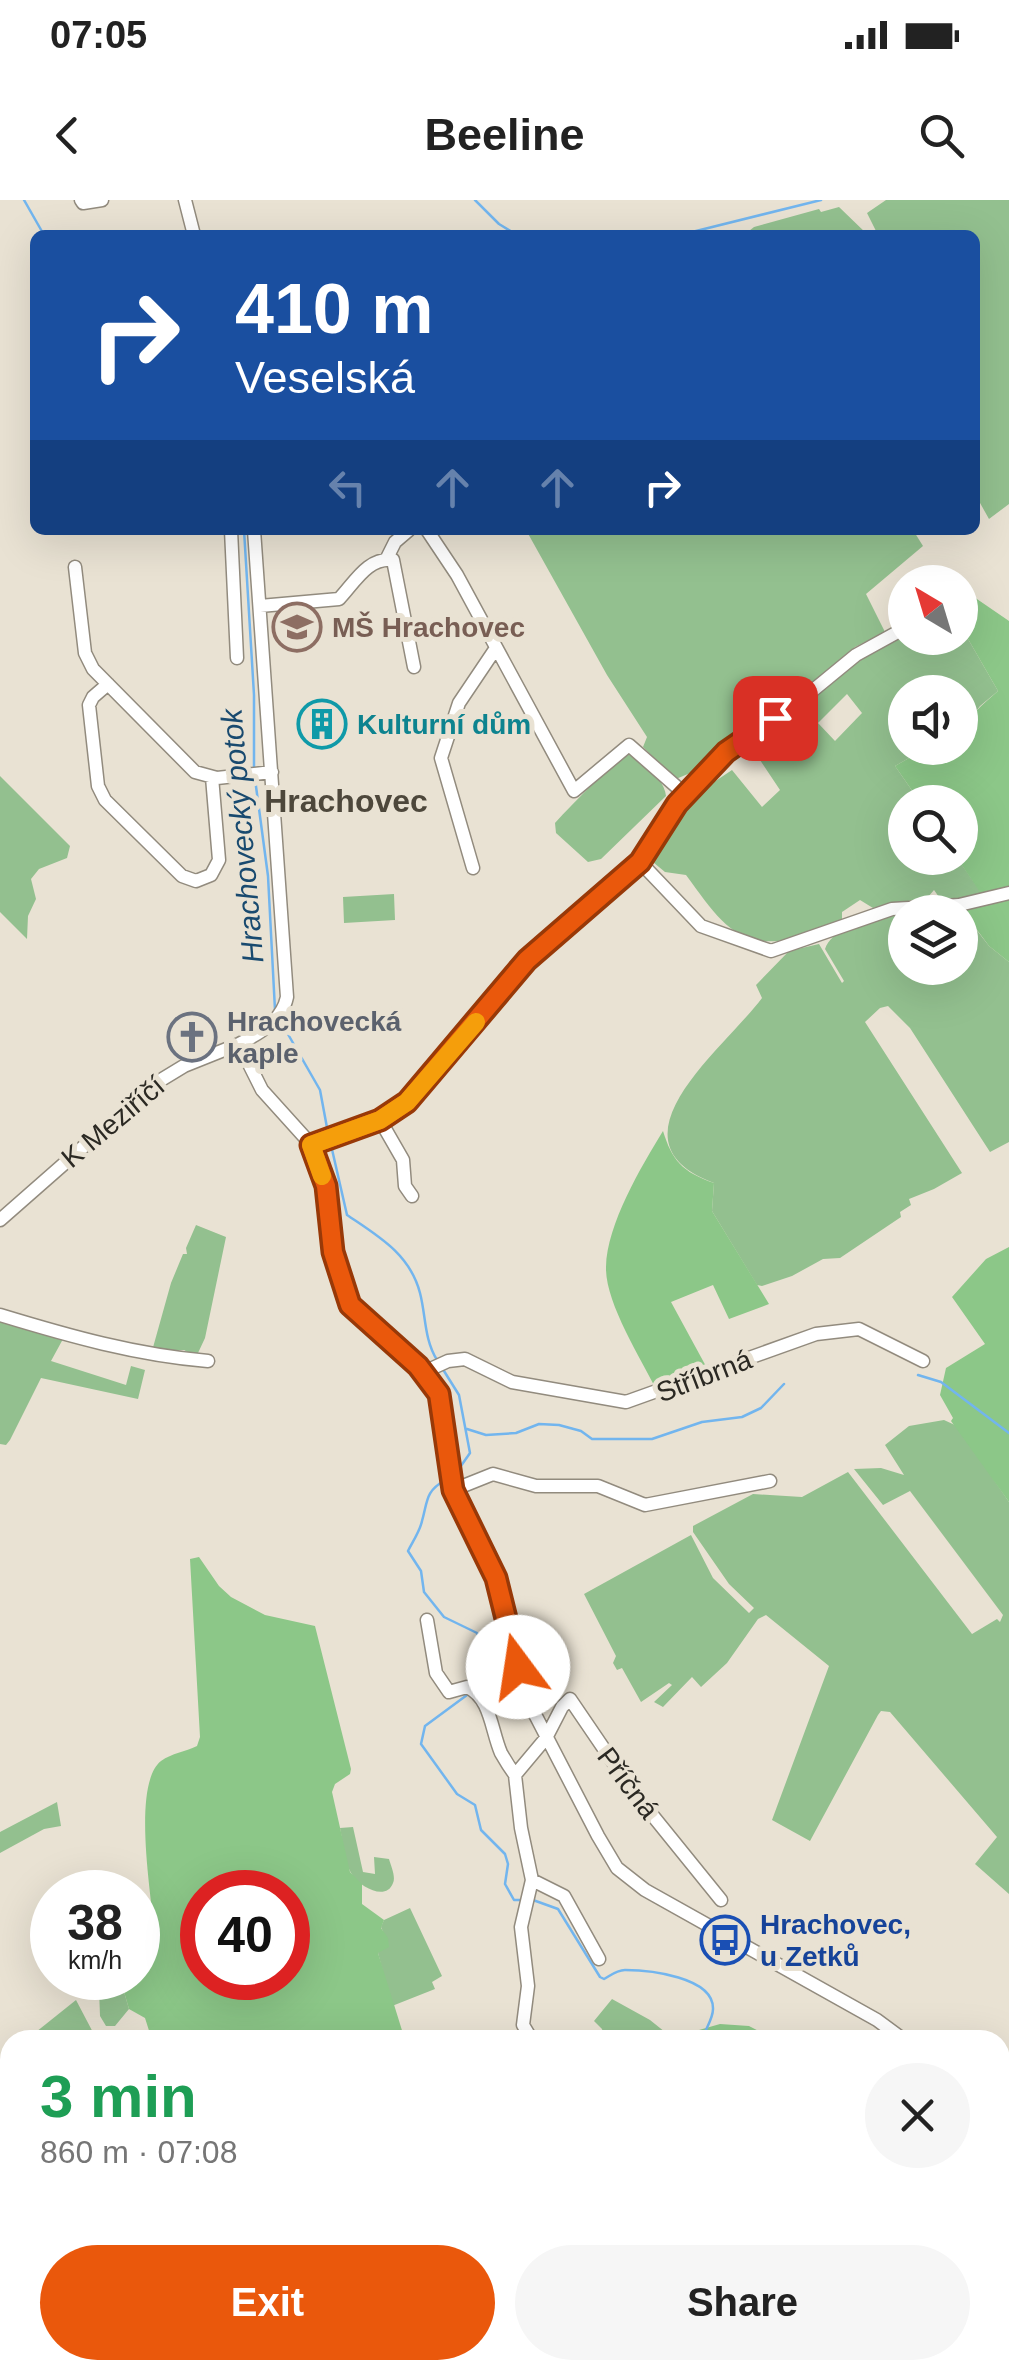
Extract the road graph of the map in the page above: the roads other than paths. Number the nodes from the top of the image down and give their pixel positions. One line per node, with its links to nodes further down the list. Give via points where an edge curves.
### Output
1 (81, 200): 2 (street)
2 (102, 200)
3 (185, 200): 4 (street)
4 (193, 230)
5 (231, 535): 14 (street)
6 (254, 535): 11 (street)
7 (404, 535): 9 (street)
8 (430, 535): 13 (street)
9 (387, 558): 11 (street, via 364,568 339,599); 15 (street, via 393,560)
10 (75, 568): 16 (street, via 87,662)
11 (260, 606): 17 (street)
12 (888, 637): 19 (street, via 726,752)
13 (496, 648): 19 (street, via 574,792 629,746); 21 (street, via 459,703 442,758)
14 (237, 658)
15 (414, 666)
16 (108, 684): 18 (street, via 195,772); 18 (street, via 89,705 98,786 190,880 211,875 219,860)
17 (260, 773): 18 (street); 23 (street, K Meziříčí, via 287,991 278,1016)
18 (212, 778)
19 (686, 795): 20 (street)
20 (640, 862): 22 (street, via 702,926 771,951 892,909 959,905); 24 (street, via 527,960 429,1080)
21 (473, 868)
22 (1009, 893)
23 (239, 1044): 25 (street, via 262,1090); 27 (street, K Meziříčí, via 156,1083)
24 (380, 1120): 25 (street); 26 (street, via 403,1160)
25 (323, 1139): 31 (street, via 333,1252 350,1305)
26 (412, 1196)
27 (0, 1220)
28 (0, 1315): 30 (street, via 134,1352)
29 (924, 1360): 31 (street, Stříbrná, via 860,1329 816,1334 626,1402 512,1382 465,1359)
30 (208, 1362)
31 (434, 1368): 32 (street)
32 (452, 1480): 33 (street, via 494,1474 536,1486 598,1486 645,1504); 35 (street, via 496,1578 526,1696)
33 (770, 1482)
34 (428, 1620): 36 (street, via 436,1672 449,1692 474,1690)
35 (546, 1738): 36 (street); 38 (street, Příčná, via 570,1700); 41 (street, via 630,1881)
36 (514, 1775): 37 (street)
37 (528, 1893): 39 (street, via 564,1896); 40 (street, via 521,1927)
38 (721, 1900)
39 (599, 1959)
40 (526, 2030)
41 (890, 2030)

